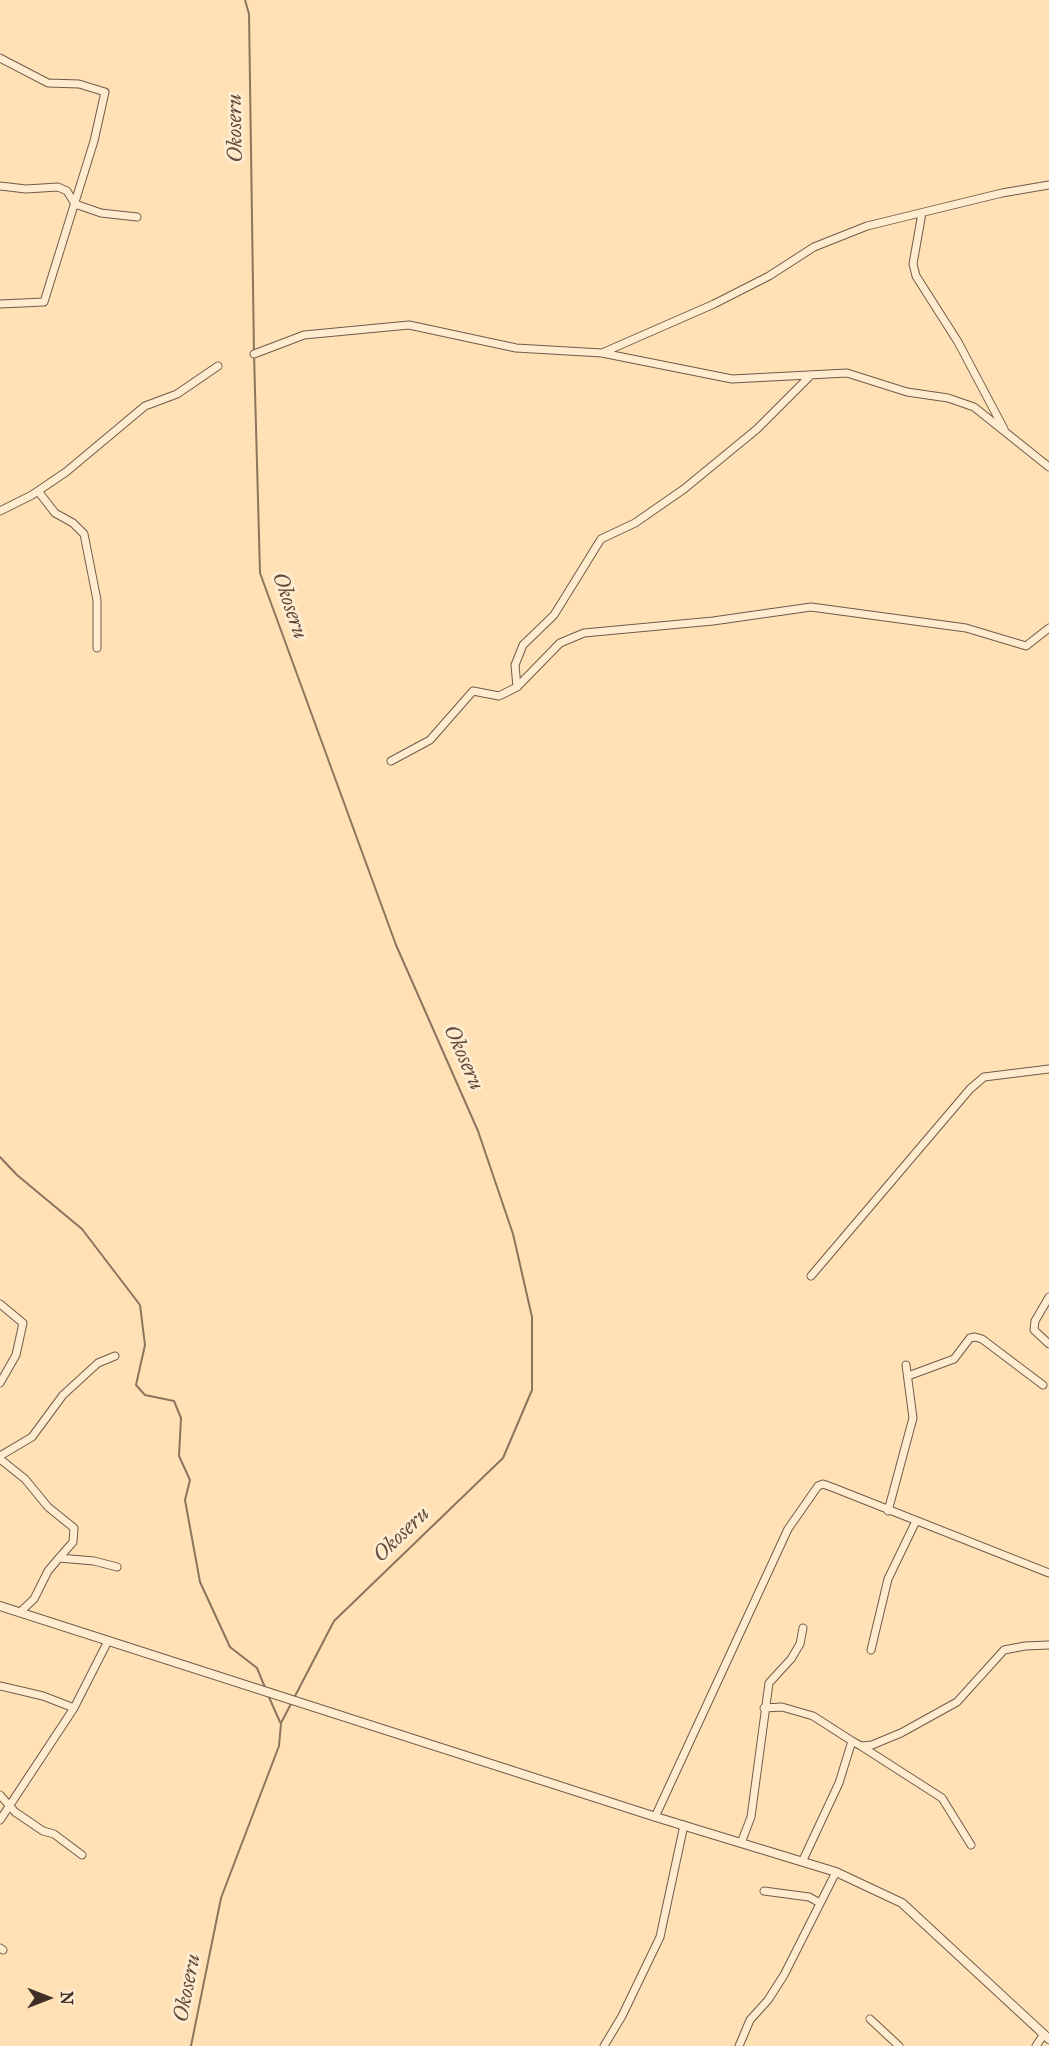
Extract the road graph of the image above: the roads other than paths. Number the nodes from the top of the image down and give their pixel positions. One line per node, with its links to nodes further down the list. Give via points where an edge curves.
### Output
1 (0, 58): 4 (street, via 48,83 79,84 105,92)
2 (1049, 185): 5 (street)
3 (0, 186): 4 (street, via 58,188 67,191)
4 (75, 204): 6 (street, via 101,213); 7 (street, via 44,302)
5 (922, 213): 8 (street, via 867,226 814,247 714,304); 12 (street, via 913,264 916,276 958,342)
6 (137, 217)
7 (0, 304)
8 (602, 353): 9 (street, via 516,348 409,325 304,335); 11 (street, via 732,379)
9 (254, 354)
10 (218, 366): 14 (street, via 177,394 146,406)
11 (811, 375): 12 (street, via 847,373 908,392 958,401 974,407); 18 (street, via 757,429 684,489 635,523 601,539 554,615 523,645 515,665)
12 (1007, 434): 13 (street)
13 (1049, 467)
14 (38, 491): 15 (street); 17 (street, via 55,513 84,534 98,608)
15 (0, 511)
16 (1049, 628): 18 (street, via 1026,646 966,628 811,607 584,633 560,643)
17 (97, 648)
18 (517, 687): 19 (street, via 499,696 473,691 430,740)
19 (391, 761)
20 (1049, 1069): 21 (street, via 984,1077 970,1089)
21 (811, 1276)
22 (1049, 1297): 24 (street, via 1034,1330)
23 (0, 1304): 28 (street, via 21,1319 23,1333)
24 (1049, 1344)
25 (116, 1356): 30 (street, via 98,1363 63,1395 32,1437)
26 (906, 1365): 27 (street)
27 (908, 1376): 29 (street, via 954,1359 975,1337); 31 (street, via 913,1418)
28 (0, 1383)
29 (1043, 1385)
30 (0, 1458): 33 (street, via 74,1528 71,1546)
31 (888, 1510): 32 (street); 49 (street, via 823,1484 810,1496 807,1506 788,1529)
32 (916, 1521): 35 (street); 41 (street, via 888,1579)
33 (59, 1558): 34 (street); 37 (street, via 34,1599)
34 (117, 1567)
35 (1049, 1573)
36 (0, 1606): 37 (street)
37 (20, 1612): 39 (street)
38 (803, 1628): 44 (street, via 791,1659 769,1683)
39 (108, 1641): 43 (street); 49 (street)
40 (1049, 1645): 46 (street, via 1004,1650 957,1702 883,1742)
41 (871, 1650)
42 (0, 1686): 43 (street)
43 (74, 1708): 48 (street)
44 (765, 1708): 45 (street, via 782,1707 813,1716); 52 (street, via 751,1817)
45 (852, 1741): 46 (street); 55 (street, via 839,1783)
46 (861, 1746): 53 (street, via 942,1798)
47 (0, 1795): 48 (street)
48 (10, 1806): 50 (street); 54 (street)
49 (655, 1817): 51 (street)
50 (0, 1820)
51 (684, 1825): 52 (street); 61 (street, via 660,1937)
52 (741, 1843): 55 (street)
53 (971, 1845)
54 (82, 1855)
55 (803, 1860): 56 (street)
56 (836, 1872): 58 (street); 60 (street, via 902,1903)
57 (764, 1892): 58 (street, via 809,1897)
58 (820, 1903): 62 (street, via 784,1975 750,2020)
59 (870, 2019): 63 (street)
60 (1046, 2037): 64 (street)
61 (604, 2046)
62 (739, 2046)
63 (899, 2046)
64 (1036, 2046)

